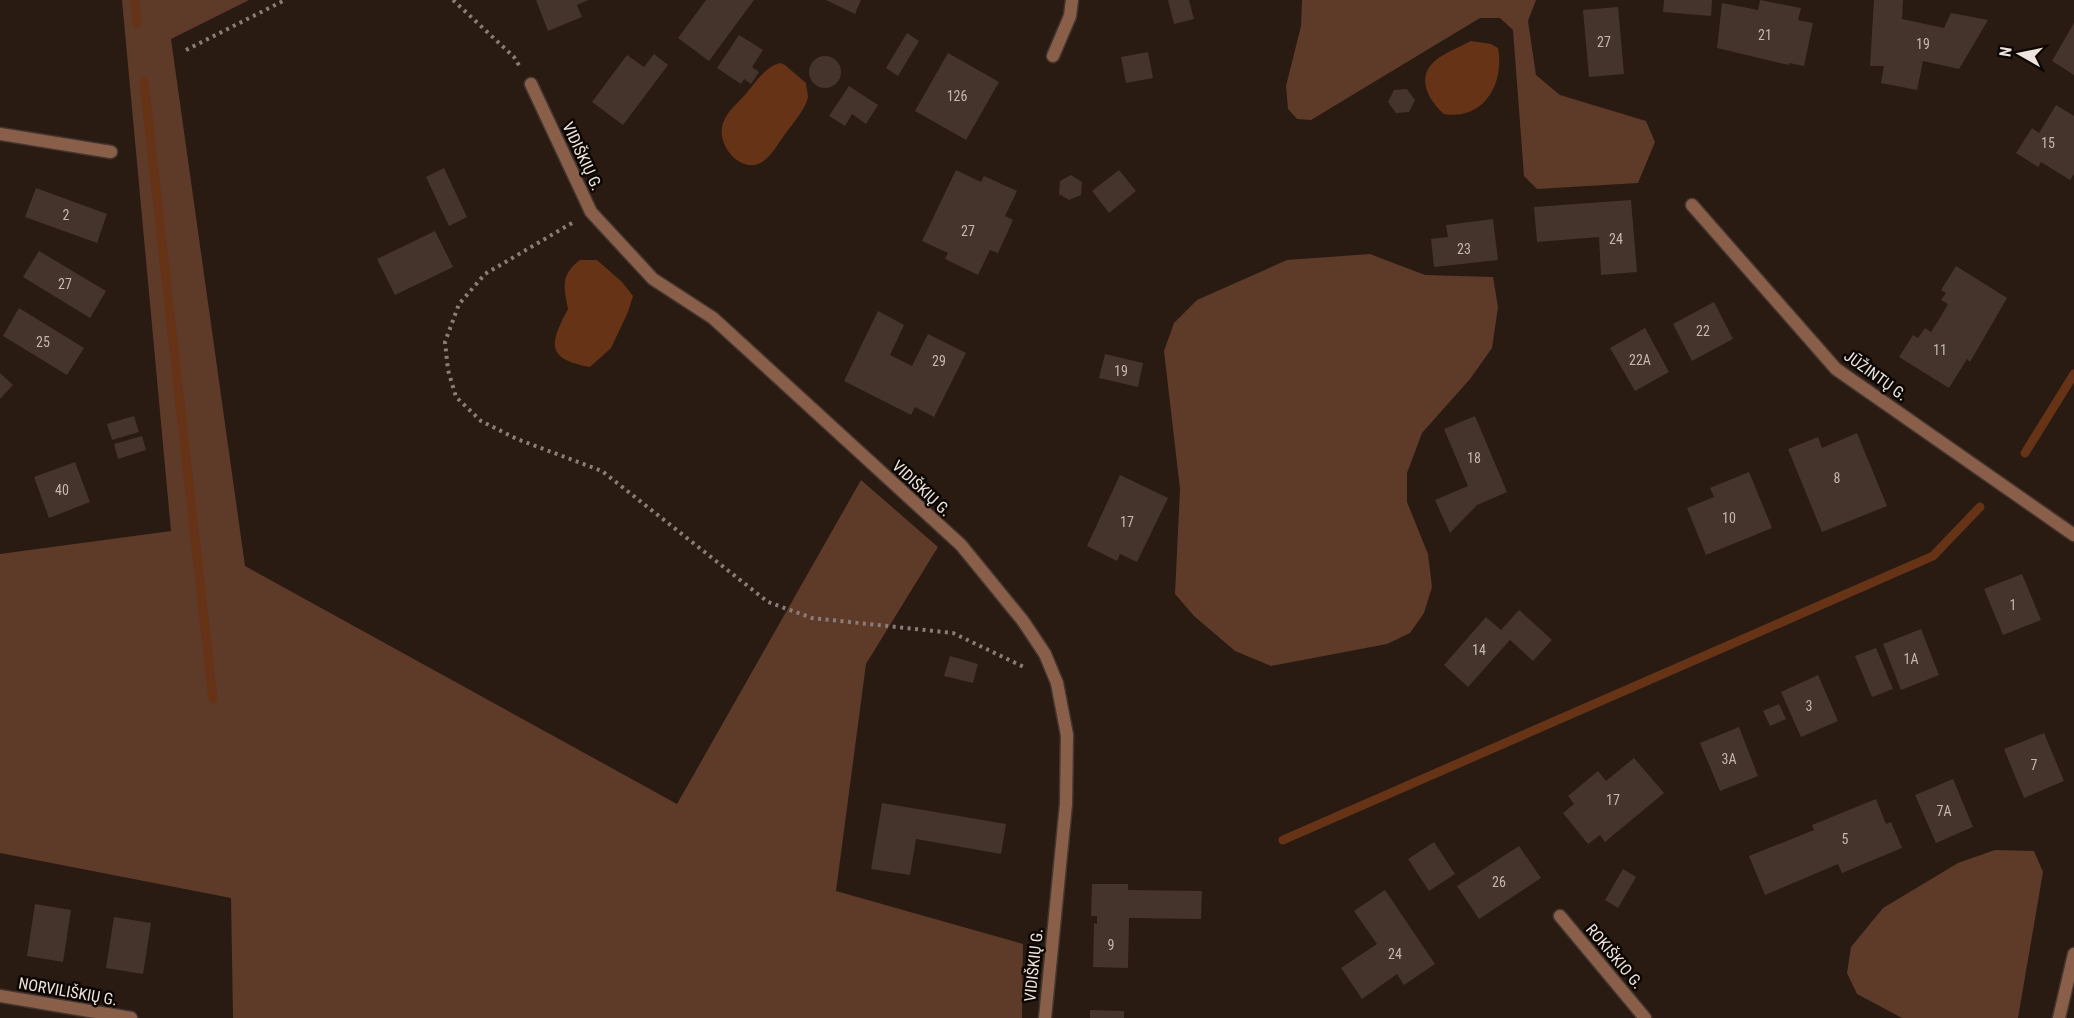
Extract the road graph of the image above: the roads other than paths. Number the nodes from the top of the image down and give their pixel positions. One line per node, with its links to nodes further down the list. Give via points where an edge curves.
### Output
1 (1072, 0): 2 (street, via 1070,16)
2 (1053, 56)
3 (531, 84): 12 (street, VIDIŠKIŲ G., via 591,212 653,279 713,318 961,545 1045,654 1057,683 1067,735 1066,804)
4 (0, 134): 5 (street)
5 (111, 152)
6 (1692, 204): 7 (street, JŪŽINTŲ G., via 1836,369)
7 (2074, 535)
8 (1560, 916): 13 (street, ROKIŠKIO G.)
9 (2074, 954): 14 (street)
10 (0, 996): 11 (street, NORVILIŠKIŲ G.)
11 (131, 1018)
12 (1044, 1018)
13 (1645, 1018)
14 (2059, 1018)

